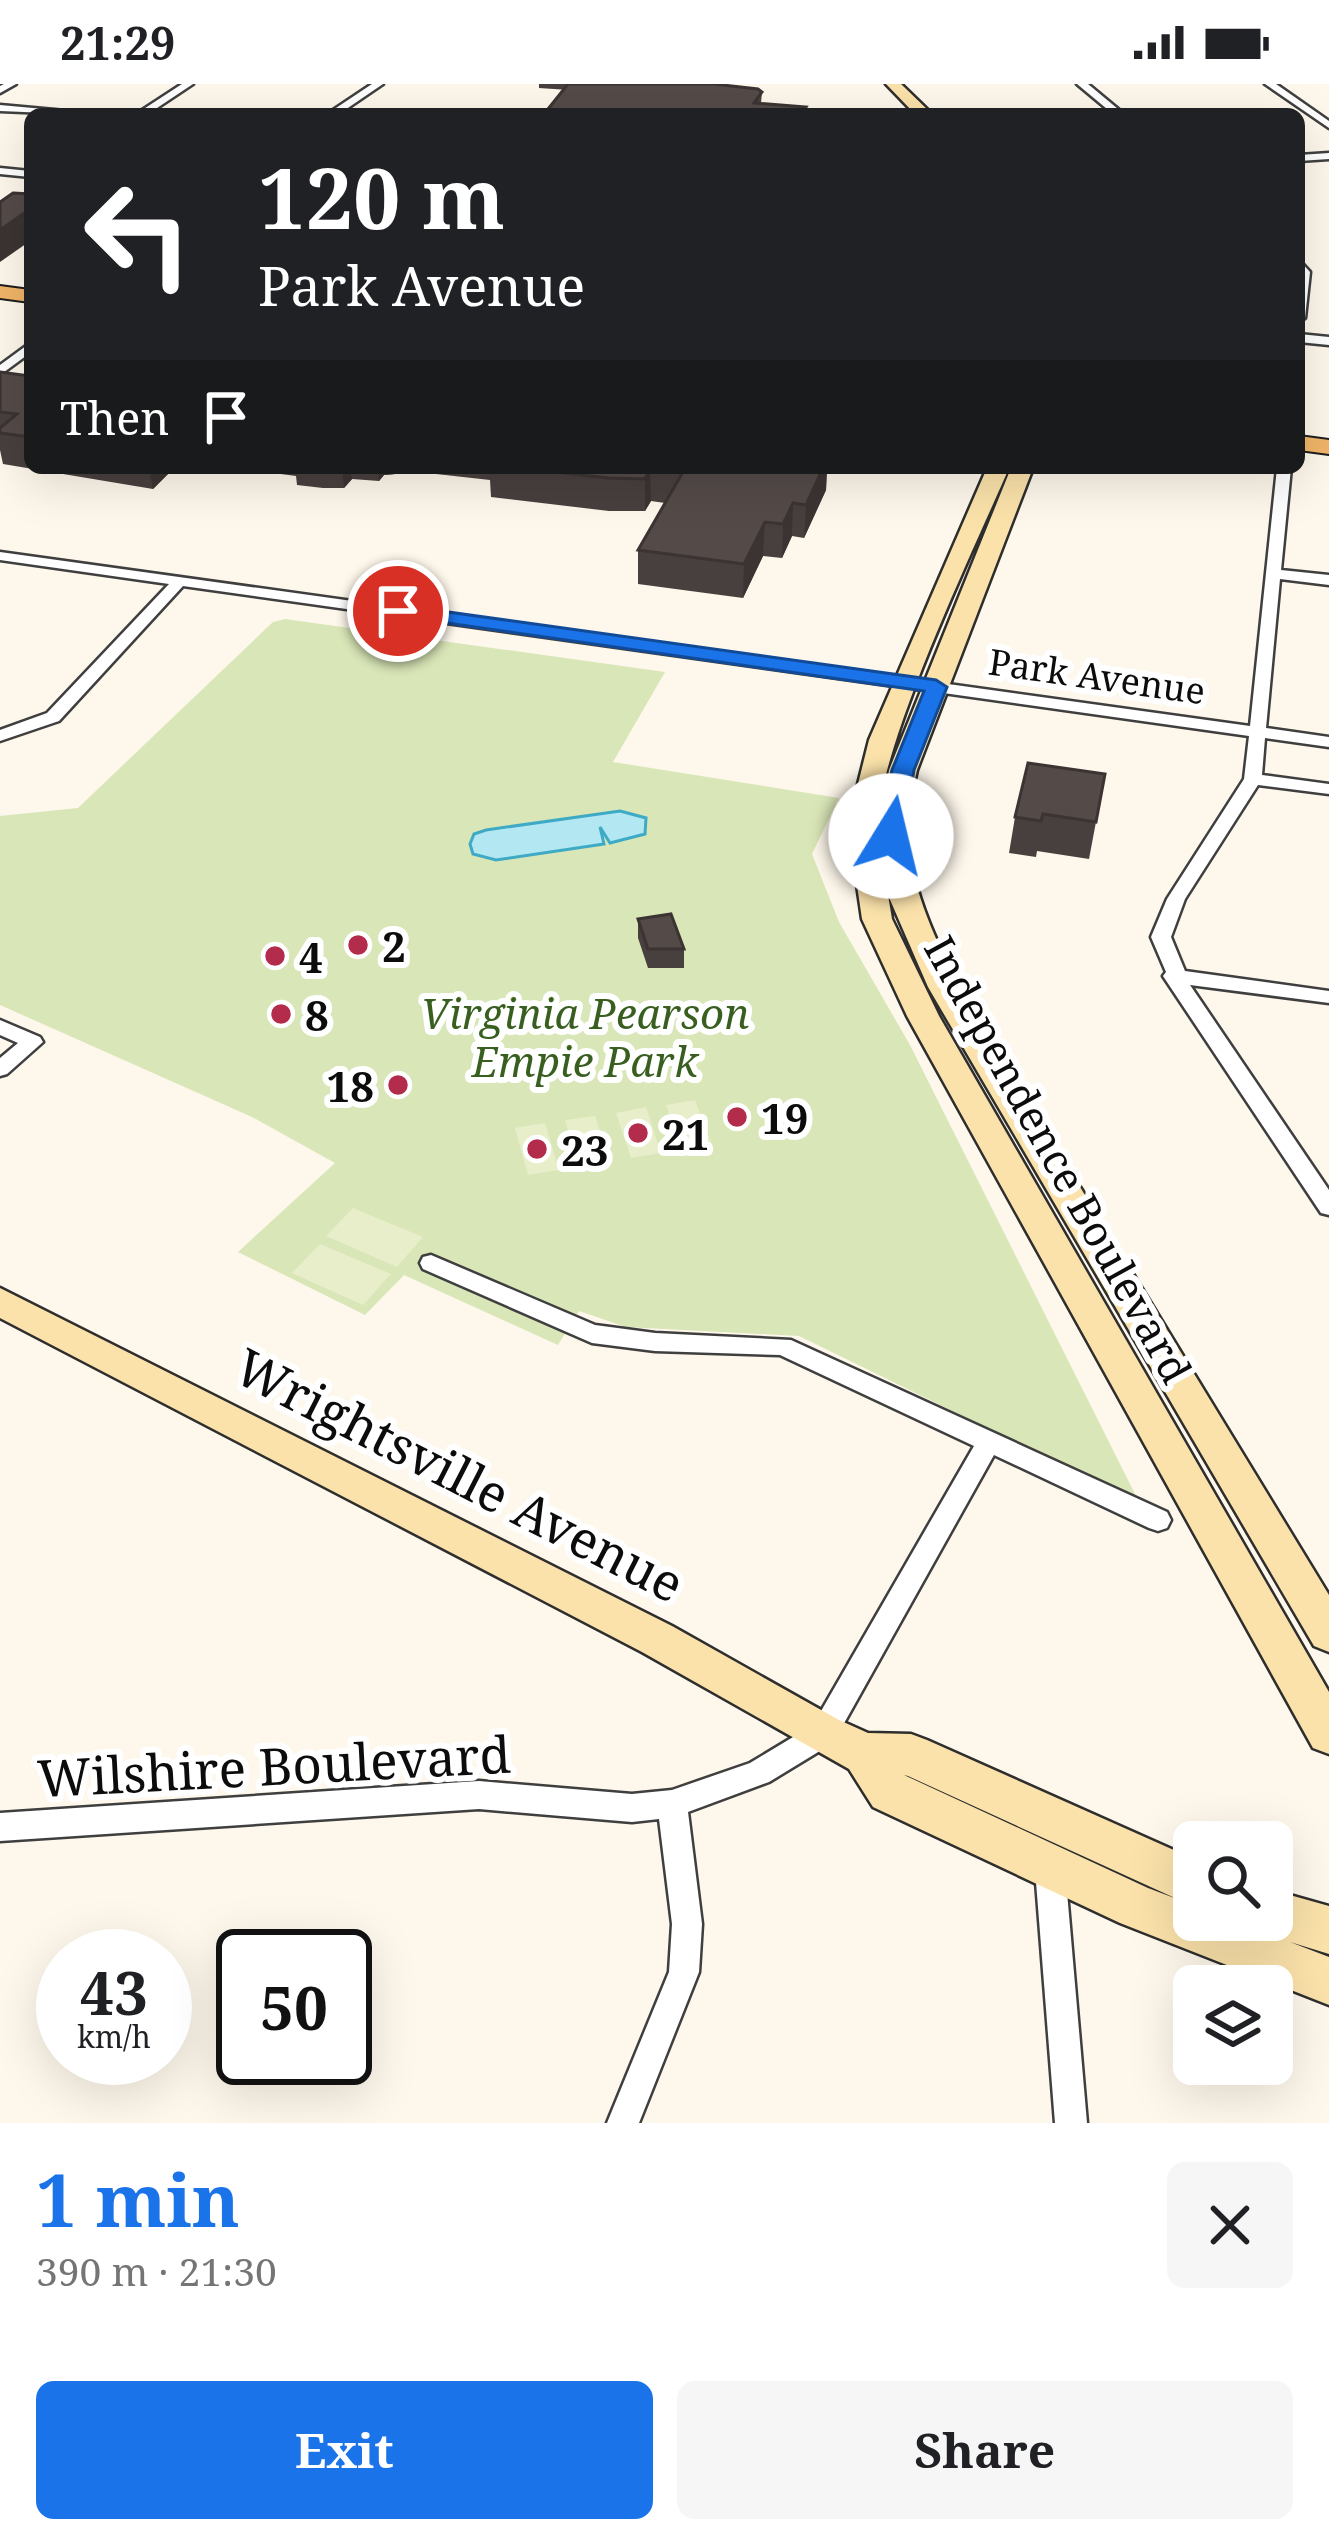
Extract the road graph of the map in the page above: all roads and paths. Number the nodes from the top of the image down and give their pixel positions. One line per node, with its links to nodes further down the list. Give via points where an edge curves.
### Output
1 (10, 84): 8 (street)
2 (188, 84): 9 (street)
3 (378, 84): 10 (street)
4 (875, 84): 11 (main road)
5 (893, 84): 12 (main road)
6 (1082, 84): 13 (street)
7 (1270, 84): 14 (street)
8 (0, 90)
9 (151, 108)
10 (341, 108)
11 (899, 108)
12 (918, 108)
13 (1112, 108)
14 (1329, 124)
15 (24, 352): 16 (street)
16 (0, 371)
17 (996, 474): 24 (main road, Independence Boulevard)
18 (1019, 474): 24 (main road, Independence Boulevard)
19 (1283, 474): 21 (street)
20 (0, 556): 23 (street, Park Avenue)
21 (1273, 573): 22 (street); 25 (street)
22 (1329, 580)
23 (180, 581): 24 (street, Park Avenue); 26 (street, via 53,717)
24 (922, 685): 25 (street, Park Avenue); 39 (main road, Independence Boulevard, via 892,816 898,881 924,951); 40 (main road, Independence Boulevard, via 882,740 862,824 883,932)
25 (1260, 732): 27 (street, Park Avenue); 28 (street)
26 (0, 736)
27 (1329, 742)
28 (1253, 778): 29 (street); 30 (street, via 1164,921 1161,944)
29 (1329, 790)
30 (1173, 976): 31 (street); 34 (street)
31 (1329, 997)
32 (0, 1027): 33 (street, via 33,1042)
33 (0, 1069)
34 (1327, 1203)
35 (431, 1263): 37 (street, via 592,1334 783,1346)
36 (0, 1302): 41 (main road, Wrightsville Avenue)
37 (990, 1441): 38 (street); 41 (street)
38 (1158, 1520)
39 (1329, 1634)
40 (1329, 1734)
41 (844, 1744): 42 (street, Wilshire Boulevard); 44 (main road, Wrightsville Avenue, via 889,1792); 45 (main road, Wrightsville Avenue, via 911,1755)
42 (672, 1804): 43 (street, Wilshire Boulevard, via 479,1795); 49 (street, via 687,1924 684,1972)
43 (0, 1828)
44 (1050, 1869): 48 (main road, Wrightsville Avenue); 50 (street)
45 (1173, 1874)
46 (1293, 1919): 47 (main road)
47 (1329, 1930)
48 (1329, 1981)
49 (623, 2123)
50 (1072, 2123)

